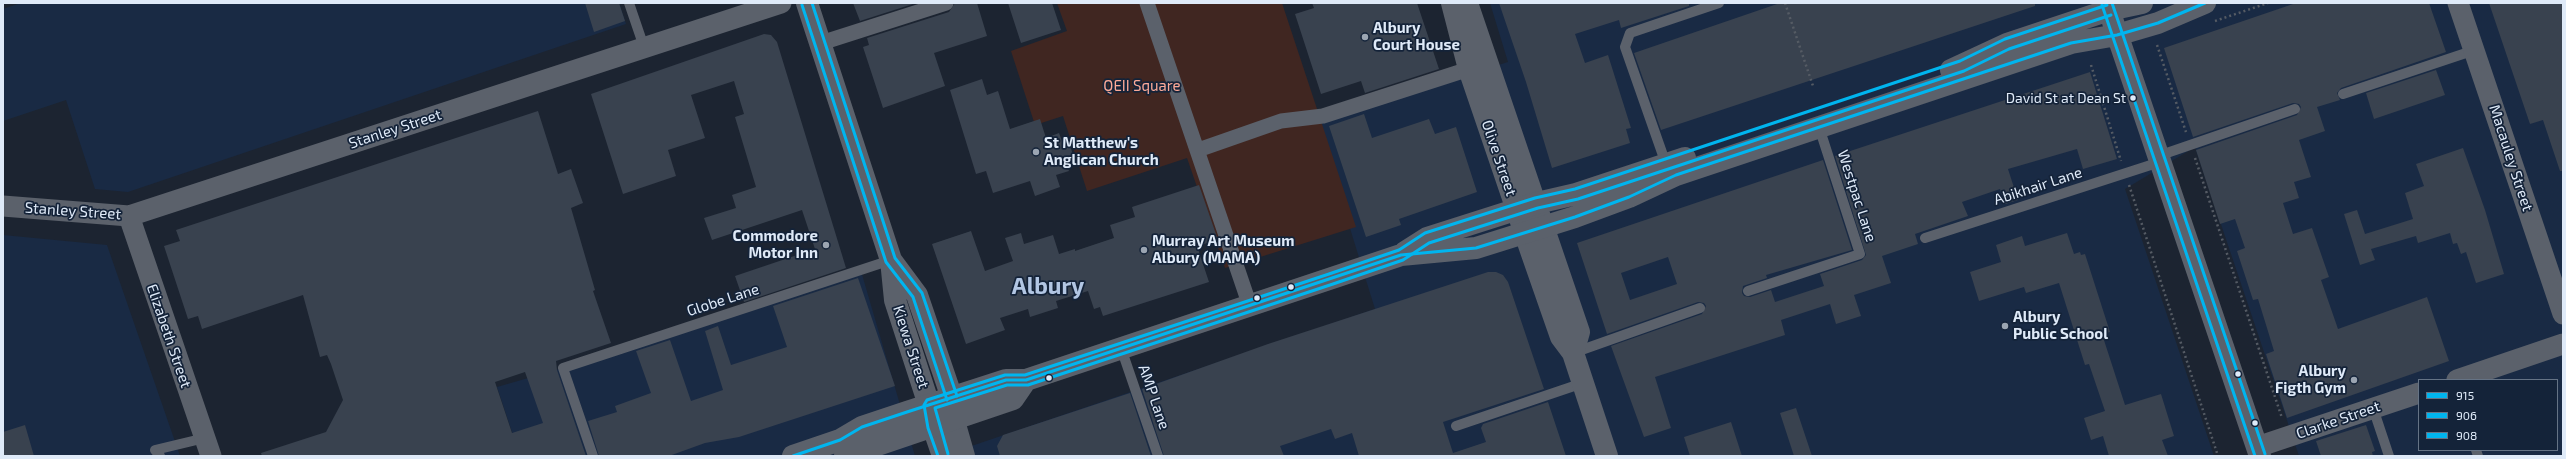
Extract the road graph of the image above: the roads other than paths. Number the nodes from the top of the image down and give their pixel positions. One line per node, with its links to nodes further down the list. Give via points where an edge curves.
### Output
1 (629, 3): 15 (lane)
2 (781, 3): 15 (street, Stanley Street)
3 (807, 3): 14 (main road, Kiewa Street)
4 (946, 3): 14 (street)
5 (1147, 3): 21 (street)
6 (1452, 3): 17 (main road, Olive Street)
7 (1467, 3): 25 (main road, Olive Street)
8 (1719, 3): 23 (lane, via 1630,33 1625,47)
9 (2142, 3): 12 (main road)
10 (2205, 3): 13 (main road, via 2185,13)
11 (2458, 3): 16 (street, Macauley Street)
12 (2108, 7): 13 (main road); 23 (main road, via 2007,44 1962,66)
13 (2117, 35): 20 (main road, via 2072,43); 22 (main road)
14 (821, 43): 30 (main road, Kiewa Street)
15 (644, 47): 26 (street, Stanley Street)
16 (2475, 50): 18 (lane); 34 (street, Macauley Street)
17 (1469, 69): 21 (street, via 1323,116 1281,121); 25 (main road, Olive Street)
18 (2343, 94)
19 (2295, 110): 22 (lane, Abikhair Lane)
20 (1819, 127): 27 (main road, via 1676,175 1629,197); 31 (lane, Westpac Lane, via 1860,254)
21 (1198, 150): 32 (street)
22 (2159, 159): 28 (lane, Abikhair Lane, via 2125,174); 49 (main road)
23 (1666, 164): 25 (main road, via 1576,194)
24 (3, 206): 26 (street, Stanley Street)
25 (1527, 206): 27 (main road, Olive Street); 29 (main road, via 1427,238)
26 (129, 216): 48 (street, Elizabeth Street)
27 (1535, 229): 29 (main road, via 1476,248); 37 (main road, Olive Street, via 1561,337)
28 (1925, 238)
29 (1401, 255): 32 (main road)
30 (891, 260): 42 (main road, Kiewa Street, via 917,295); 43 (main road, Kiewa Street, via 895,300); 51 (lane, Globe Lane, via 563,368)
31 (1748, 291)
32 (1250, 306): 36 (main road)
33 (1700, 308): 37 (lane)
34 (2563, 314)
35 (2563, 344): 38 (street)
36 (1121, 348): 39 (main road); 56 (lane, AMP Lane)
37 (1573, 353): 40 (main road, Olive Street)
38 (2460, 379)
39 (1026, 380): 42 (main road, via 1006,380); 45 (main road, via 1013,399)
40 (1582, 382): 46 (lane); 57 (main road, Olive Street)
41 (2418, 393): 44 (street, Clarke Street)
42 (952, 398): 43 (main road); 45 (main road, Kiewa Street)
43 (929, 405): 47 (main road, Kiewa Street); 52 (main road, via 862,427 840,440)
44 (2373, 408): 49 (street, Clarke Street); 58 (lane)
45 (954, 421): 47 (main road); 55 (main road, Kiewa Street)
46 (1456, 426)
47 (933, 427): 53 (main road); 54 (main road, Kiewa Street)
48 (208, 447): 50 (lane, via 155,450)
49 (2259, 452)
50 (160, 456)
51 (594, 456)
52 (793, 456)
53 (845, 456)
54 (943, 456)
55 (964, 456)
56 (1158, 456)
57 (1607, 456)
58 (2389, 456)

